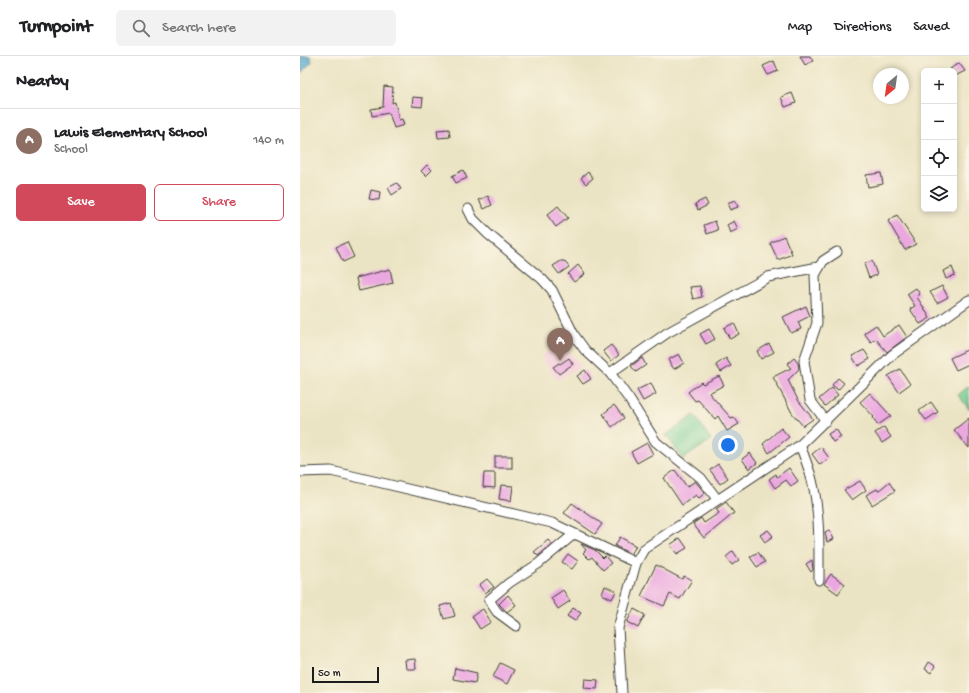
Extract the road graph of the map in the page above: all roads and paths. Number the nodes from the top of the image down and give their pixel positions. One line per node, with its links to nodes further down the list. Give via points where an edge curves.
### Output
1 (468, 209): 5 (street, via 473,219 488,234 552,290 578,340)
2 (837, 252): 3 (street)
3 (818, 267): 5 (street, via 768,277 667,333); 6 (street, via 815,274 817,323 804,361 810,400)
4 (969, 300): 6 (street, via 892,355)
5 (610, 373): 9 (street, via 656,442 701,478)
6 (826, 421): 7 (street)
7 (800, 445): 9 (street); 12 (street, via 814,495 819,539)
8 (300, 472): 10 (street, via 331,471 511,512 552,523)
9 (717, 499): 11 (street, via 644,549)
10 (574, 534): 11 (street); 13 (street, via 489,600 497,612)
11 (636, 563): 14 (street, via 618,628)
12 (819, 580)
13 (516, 626)
14 (622, 693)

